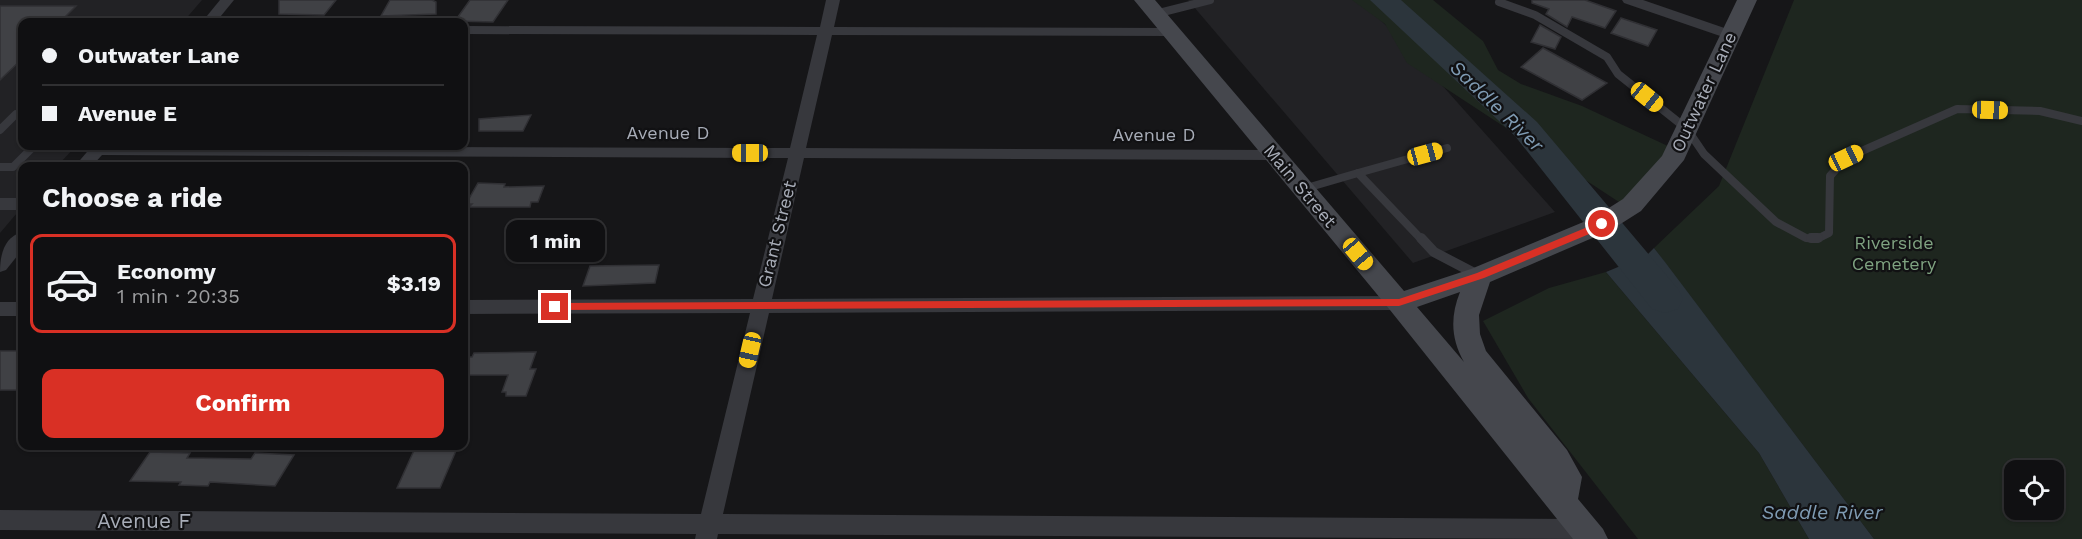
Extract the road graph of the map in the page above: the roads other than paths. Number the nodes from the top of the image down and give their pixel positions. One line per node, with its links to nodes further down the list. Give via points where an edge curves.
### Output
1 (227, 0): 8 (street)
2 (833, 0): 10 (street, Grant Street)
3 (1210, 0): 7 (lane)
4 (1629, 0): 12 (street)
5 (1747, 0): 12 (street, Outwater Lane)
6 (1499, 2): 15 (lane, via 1534,15 1607,57 1618,74)
7 (1150, 7): 11 (street, Main Street)
8 (212, 18)
9 (468, 30): 10 (street)
10 (825, 32): 11 (street); 21 (street, Grant Street)
11 (1170, 32): 22 (street, Main Street)
12 (1731, 34): 15 (street, Outwater Lane)
13 (18, 114): 16 (lane)
14 (2082, 121): 15 (lane, via 2040,111 1957,109 1902,132 1846,158 1830,176 1829,233 1817,239 1806,238 1776,222 1704,154)
15 (1687, 129): 33 (street, Outwater Lane, via 1672,160 1632,206 1602,224)
16 (0, 130)
17 (1447, 148): 27 (lane)
18 (30, 150): 23 (lane)
19 (97, 150): 25 (street)
20 (378, 150): 21 (street, Avenue D)
21 (796, 153): 22 (street, Avenue D); 35 (street, Grant Street)
22 (1274, 155): 28 (street, Main Street)
23 (18, 162)
24 (18, 162): 26 (lane, via 13,167)
25 (87, 162)
26 (0, 167)
27 (1358, 173): 28 (lane); 33 (lane, via 1434,252)
28 (1303, 189): 34 (street, Main Street)
29 (0, 204): 30 (street)
30 (18, 204)
31 (18, 243): 32 (street)
32 (0, 265)
33 (1480, 276): 34 (street, Outwater Lane); 39 (street, via 1465,321 1469,344 1474,356 1557,459 1567,477)
34 (1399, 303): 35 (street); 39 (street, Main Street)
35 (759, 306): 36 (street); 41 (street, Grant Street)
36 (468, 307)
37 (0, 309): 38 (street)
38 (18, 309)
39 (1562, 502): 43 (street, Main Street)
40 (0, 520): 41 (street, Avenue F)
41 (708, 532): 42 (street, Avenue F)
42 (1533, 534): 43 (street, Avenue F)
43 (1588, 534)

